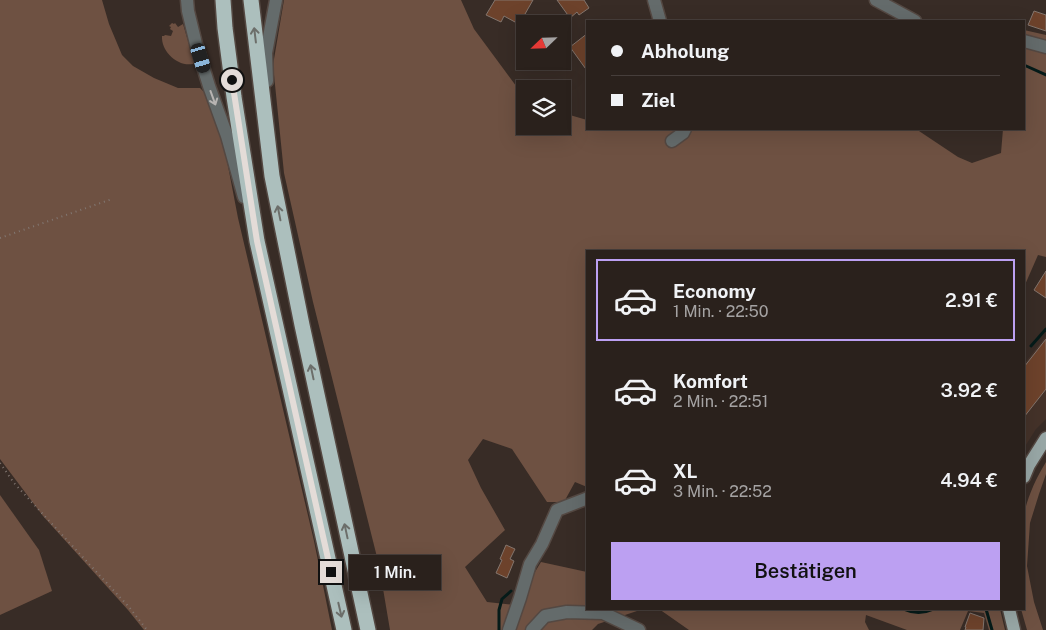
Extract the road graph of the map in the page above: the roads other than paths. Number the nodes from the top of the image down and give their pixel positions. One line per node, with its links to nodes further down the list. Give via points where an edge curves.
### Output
1 (187, 0): 14 (street, one-way to 14, via 196,44)
2 (224, 0): 14 (highway, via 234,97)
3 (251, 0): 13 (highway, one-way to 3)
4 (276, 0): 13 (street, via 266,53)
5 (654, 0): 7 (street)
6 (876, 0): 8 (street)
7 (660, 20)
8 (913, 20)
9 (1025, 41): 10 (street)
10 (1046, 47)
11 (684, 130): 12 (street)
12 (672, 141)
13 (272, 176): 20 (highway, one-way to 13)
14 (257, 241): 19 (highway, one-way to 19)
15 (1046, 438): 16 (main road)
16 (1025, 475)
17 (586, 499): 21 (street, via 557,510 530,564)
18 (1009, 610): 24 (main road)
19 (344, 630)
20 (368, 630)
21 (509, 630)
22 (532, 630): 23 (street, via 546,616 567,612 603,613)
23 (639, 630)
24 (1014, 630)

